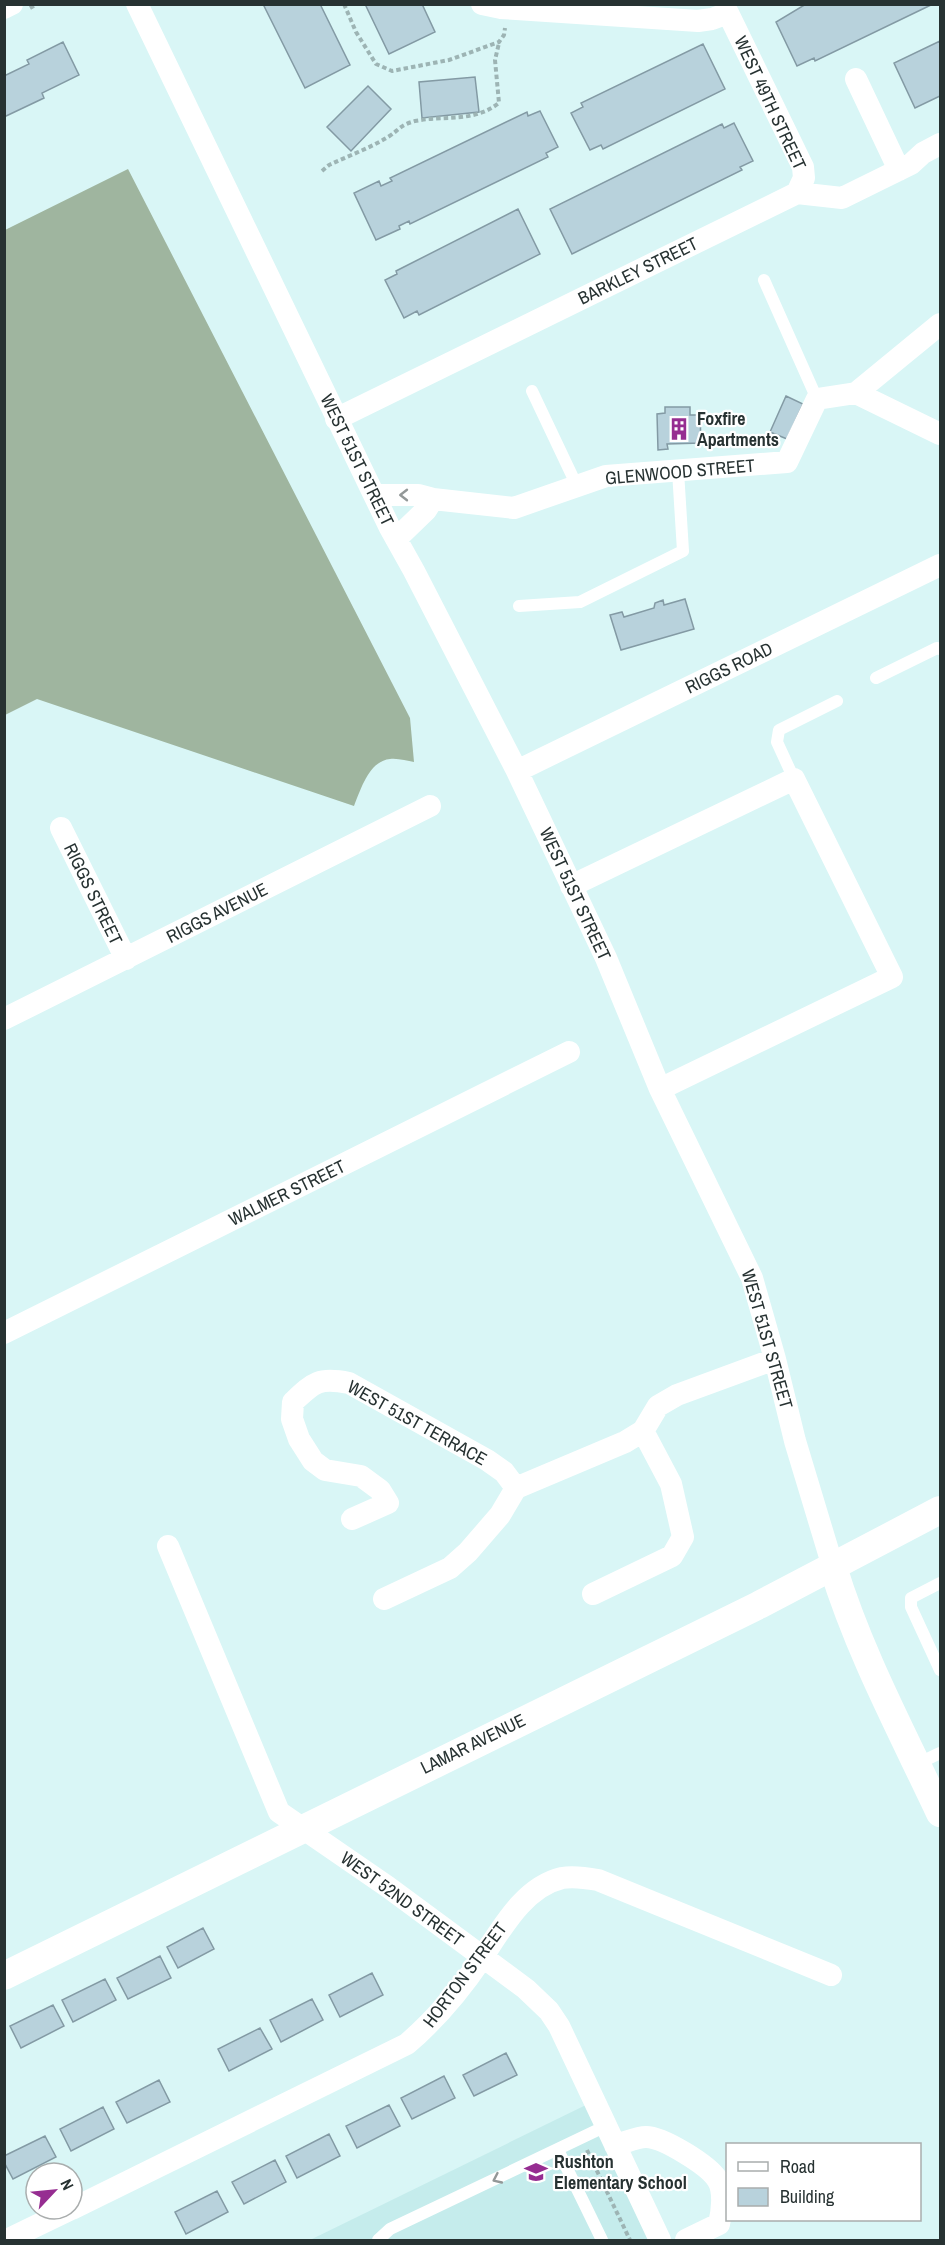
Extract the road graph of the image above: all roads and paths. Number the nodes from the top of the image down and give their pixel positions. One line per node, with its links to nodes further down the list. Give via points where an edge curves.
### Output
1 (12, 4): 5 (street)
2 (137, 4): 19 (street, WEST 51ST STREET)
3 (344, 4): 8 (path, via 376,64 392,71 449,60)
4 (482, 4): 6 (street, via 689,21 704,21)
5 (4, 8)
6 (731, 8): 13 (street, WEST 49TH STREET, via 803,167 804,181)
7 (505, 19): 8 (path)
8 (499, 42): 12 (path, via 495,60 499,103 488,112 398,127 389,136)
9 (855, 79): 11 (street)
10 (940, 144): 11 (street)
11 (899, 170): 13 (street, via 842,198)
12 (322, 171)
13 (797, 193): 19 (street, BARKLEY STREET)
14 (764, 280): 18 (lane)
15 (940, 324): 17 (street)
16 (532, 391): 22 (lane)
17 (856, 393): 18 (street); 20 (street)
18 (817, 399): 21 (street, GLENWOOD STREET, via 787,462)
19 (336, 419): 23 (street, WEST 51ST STREET)
20 (940, 434)
21 (678, 471): 22 (street, GLENWOOD STREET, via 606,476); 27 (lane, via 683,551 580,602)
22 (577, 486): 24 (street, GLENWOOD STREET, via 514,508)
23 (374, 495): 24 (street, GLENWOOD STREET, one-way to 23, via 418,495); 25 (street, WEST 51ST STREET)
24 (433, 500): 25 (street)
25 (396, 539): 31 (street, WEST 51ST STREET)
26 (940, 565): 31 (street, RIGGS ROAD)
27 (519, 606)
28 (940, 649): 29 (lane)
29 (876, 678)
30 (837, 701): 32 (lane, via 779,730 777,741)
31 (517, 771): 35 (street, WEST 51ST STREET)
32 (794, 779): 35 (street); 39 (street, via 892,977)
33 (430, 806): 36 (street, RIGGS AVENUE)
34 (61, 828): 36 (street, RIGGS STREET)
35 (571, 886): 39 (street, WEST 51ST STREET)
36 (126, 959): 37 (street, RIGGS AVENUE)
37 (4, 1019)
38 (569, 1052): 40 (street, WALMER STREET)
39 (660, 1089): 41 (street, WEST 51ST STREET, via 752,1278)
40 (4, 1333)
41 (776, 1359): 42 (street, via 677,1395 658,1406); 47 (street, WEST 51ST STREET, via 795,1441)
42 (643, 1431): 43 (street); 49 (street, via 671,1484 683,1537 672,1556)
43 (516, 1488): 45 (street, WEST 51ST TERRACE, via 504,1472 487,1460 349,1383 329,1379 309,1387 293,1402 292,1419 313,1461 325,1470 361,1476 380,1490 388,1503); 50 (street, via 500,1515 450,1568)
44 (940, 1510): 47 (street, LAMAR AVENUE)
45 (352, 1519)
46 (168, 1546): 54 (street, WEST 52ND STREET, via 276,1807)
47 (833, 1567): 52 (street, WEST 51ST STREET, via 868,1660); 54 (street, LAMAR AVENUE)
48 (940, 1582): 51 (lane, via 911,1598 911,1607)
49 (593, 1594)
50 (384, 1599)
51 (940, 1670)
52 (929, 1758): 53 (street, WEST 51ST STREET)
53 (940, 1813)
54 (303, 1828): 55 (street, WEST 52ND STREET); 57 (street, LAMAR AVENUE)
55 (482, 1958): 56 (street, HORTON STREET, via 530,1895 563,1878 583,1878 598,1880); 58 (street, WEST 52ND STREET, via 549,2011); 61 (street, HORTON STREET, via 433,2020 407,2044)
56 (831, 1975)
57 (4, 1976)
58 (610, 2136): 59 (lane); 67 (street, WEST 52ND STREET); 68 (street, via 646,2137 666,2143 696,2160 718,2180 723,2207 719,2224)
59 (581, 2139): 60 (lane); 66 (path)
60 (558, 2150): 64 (lane, one-way to 64, via 390,2229); 65 (lane)
61 (84, 2203)
62 (48, 2221): 63 (street, HORTON STREET)
63 (7, 2241)
64 (378, 2241)
65 (602, 2241)
66 (630, 2241)
67 (660, 2241)
68 (686, 2241)

